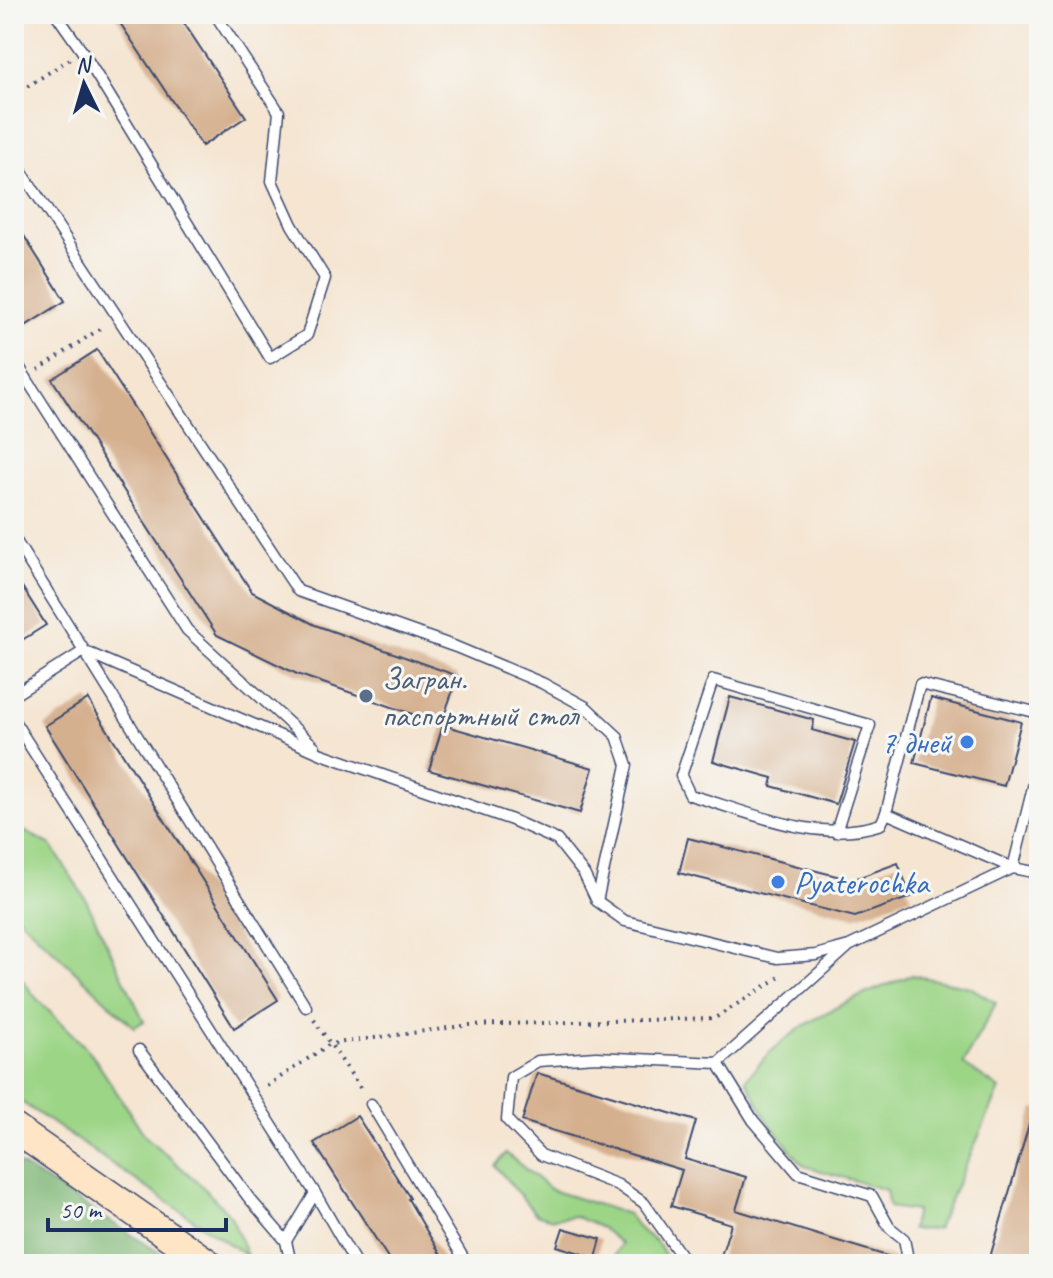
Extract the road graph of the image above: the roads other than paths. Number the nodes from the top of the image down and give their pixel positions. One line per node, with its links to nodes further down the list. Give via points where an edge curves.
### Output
1 (56, 14): 2 (lane, via 270,358 307,335 325,278 272,181 279,112)
2 (215, 14)
3 (14, 160): 18 (lane, via 298,591 542,683 586,707 617,736 627,765)
4 (14, 358): 6 (lane)
5 (14, 370): 6 (lane)
6 (26, 378): 12 (lane, via 187,630)
7 (14, 538): 8 (lane)
8 (84, 651): 9 (lane); 12 (lane); 20 (lane)
9 (14, 695)
10 (1039, 713): 14 (lane, via 920,684)
11 (14, 721): 25 (lane)
12 (322, 754): 18 (lane, via 557,840)
13 (1039, 763): 16 (lane)
14 (886, 813): 15 (lane, via 881,824); 16 (lane)
15 (836, 832): 15 (lane, via 690,795 681,776 713,680 870,725)
16 (1013, 868): 17 (lane); 19 (lane)
17 (1039, 873)
18 (597, 901): 19 (lane, via 625,921 777,958)
19 (849, 946): 22 (lane)
20 (306, 1007)
21 (139, 1050): 26 (lane)
22 (718, 1063): 31 (lane, via 596,1057 538,1061 511,1077 507,1120 541,1155 618,1185 644,1203); 32 (lane, via 753,1120 798,1173 872,1196 889,1227 904,1239)
23 (371, 1104): 30 (lane)
24 (14, 1128): 27 (street)
25 (315, 1193): 26 (lane); 29 (lane)
26 (286, 1241): 28 (lane)
27 (209, 1264)
28 (291, 1264)
29 (356, 1264)
30 (467, 1264)
31 (687, 1264)
32 (909, 1264)

